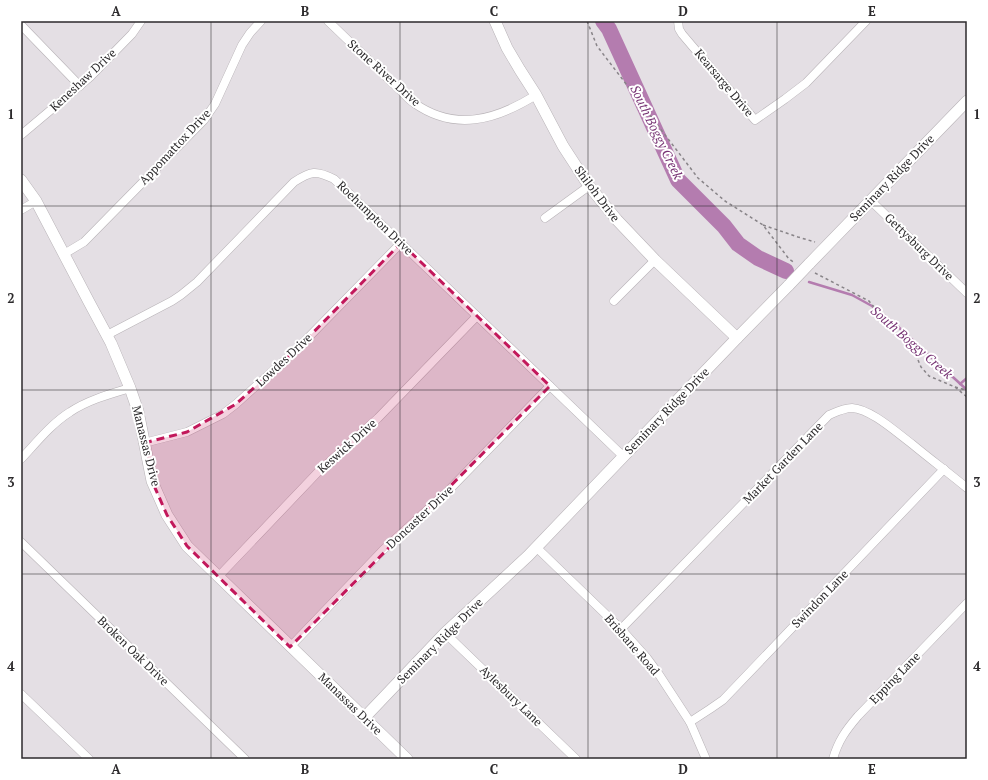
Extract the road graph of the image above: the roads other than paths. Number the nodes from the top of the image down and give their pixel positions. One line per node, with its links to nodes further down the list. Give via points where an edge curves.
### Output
1 (141, 21): 8 (street, Keneshaw Drive, via 132,34)
2 (262, 21): 19 (street, Appomattox Drive, via 242,45 215,104 204,120 84,242)
3 (328, 21): 9 (street, Stone River Drive, via 402,92 414,102 437,114 464,120 488,118 508,111)
4 (495, 21): 9 (street, Shiloh Drive, via 510,54)
5 (678, 21): 6 (street, Kearsarge Drive, via 682,34 755,120 806,83)
6 (866, 21)
7 (21, 25): 8 (street)
8 (80, 86): 11 (street, Keneshaw Drive)
9 (536, 95): 13 (street, Shiloh Drive, via 563,146)
10 (967, 101): 15 (street, Seminary Ridge Drive)
11 (21, 135)
12 (21, 180): 14 (street, Manassas Drive)
13 (590, 186): 17 (street); 20 (street, Shiloh Drive, via 617,220)
14 (36, 200): 16 (street); 19 (street, Manassas Drive)
15 (870, 200): 21 (street, Gettysburg Drive); 25 (street, Seminary Ridge Drive, bridge, via 808,268)
16 (21, 210)
17 (545, 218)
18 (401, 243): 23 (street, Roehampton Drive); 24 (street, Roehampton Drive, via 334,179 313,172 294,182 197,282 181,295); 28 (street, Lowdes Drive, via 297,349 236,404 223,414 187,432)
19 (64, 254): 24 (street, Manassas Drive)
20 (655, 260): 22 (street); 25 (street, Shiloh Drive)
21 (966, 289)
22 (614, 301)
23 (477, 316): 26 (street, Roehampton Drive); 35 (street, Keswick Drive, via 378,418 318,472)
24 (107, 335): 27 (street, Manassas Drive)
25 (737, 338): 29 (street, Seminary Ridge Drive)
26 (550, 386): 29 (street, Roehampton Drive); 39 (street, Doncaster Drive)
27 (130, 388): 28 (street, Manassas Drive, via 138,411); 30 (street, via 97,398 70,412)
28 (144, 443): 35 (street, Manassas Drive, via 152,481 167,515 187,546)
29 (624, 457): 34 (street, Seminary Ridge Drive)
30 (21, 459)
31 (944, 469): 32 (street, Market Garden Lane); 37 (street, Market Garden Lane, via 879,419 865,412 852,408 829,415); 42 (street, Swindon Lane, via 723,700)
32 (967, 488)
33 (21, 542): 44 (street, Broken Oak Drive)
34 (536, 548): 37 (street, Brisbane Road); 38 (street, Seminary Ridge Drive)
35 (218, 577): 39 (street, Manassas Drive)
36 (967, 603): 48 (street, Epping Lane, via 848,727 838,743)
37 (622, 629): 42 (street, Brisbane Road, via 658,673)
38 (445, 633): 41 (street, Seminary Ridge Drive); 46 (street, Aylesbury Lane)
39 (290, 647): 41 (street, Manassas Drive)
40 (21, 694): 43 (street)
41 (365, 717): 45 (street, Manassas Drive)
42 (690, 722): 47 (street, Brisbane Road)
43 (89, 759)
44 (245, 759)
45 (407, 759)
46 (576, 759)
47 (706, 759)
48 (833, 759)

